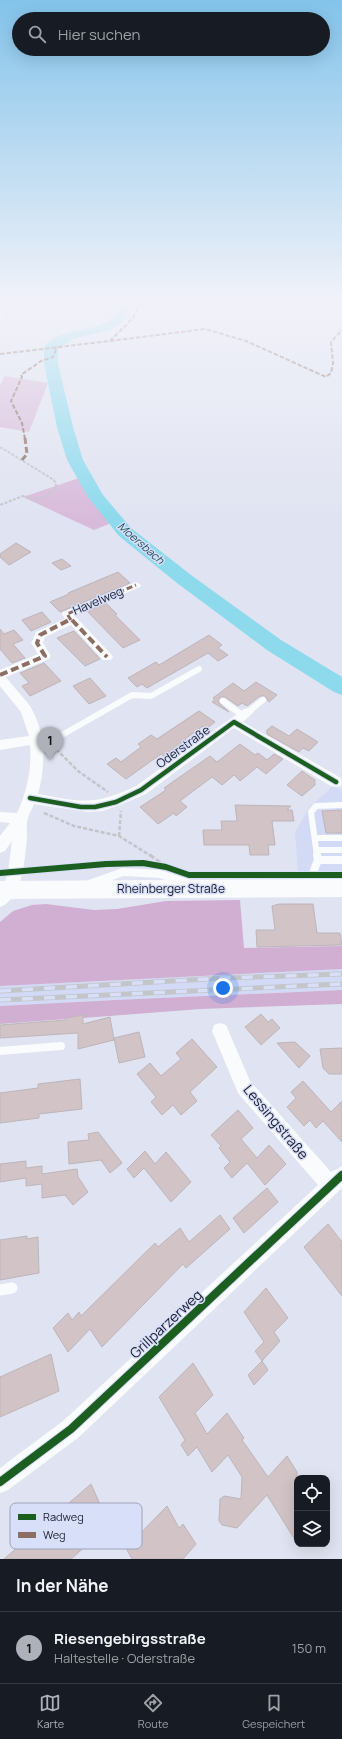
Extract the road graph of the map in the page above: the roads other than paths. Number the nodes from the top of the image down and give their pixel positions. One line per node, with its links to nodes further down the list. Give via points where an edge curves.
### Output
1 (136, 585): 2 (street, Havelweg, via 67,614)
2 (72, 620): 3 (street, Havelweg); 5 (street, Havelweg, via 40,635 38,643 45,656)
3 (107, 657)
4 (199, 669): 9 (lane, via 151,696 132,695 62,735)
5 (0, 677): 9 (street, via 27,712)
6 (263, 700): 8 (lane)
7 (223, 701): 8 (lane)
8 (241, 716): 11 (street); 12 (street, Oderstraße, via 142,790 118,800 87,807)
9 (36, 740): 10 (street); 12 (street, via 37,761)
10 (0, 745)
11 (339, 783)
12 (29, 801): 15 (street)
13 (342, 805): 16 (lane, via 316,806 312,812)
14 (0, 817): 15 (street)
15 (21, 818): 18 (street); 25 (street, via 19,845)
16 (315, 838): 17 (lane); 19 (lane)
17 (342, 838)
18 (0, 847)
19 (317, 850): 20 (lane); 21 (lane)
20 (342, 850)
21 (318, 860): 22 (lane); 23 (lane)
22 (342, 860)
23 (307, 888): 24 (main road, Rheinberger Straße); 25 (main road, Rheinberger Straße, via 75,889)
24 (342, 888)
25 (3, 894)
26 (220, 1031): 29 (street, Lessingstraße, via 244,1087)
27 (61, 1046): 28 (lane)
28 (0, 1051)
29 (339, 1178): 32 (street, Grillparzerweg, via 71,1429)
30 (12, 1288): 31 (lane)
31 (0, 1290)
32 (0, 1482)

